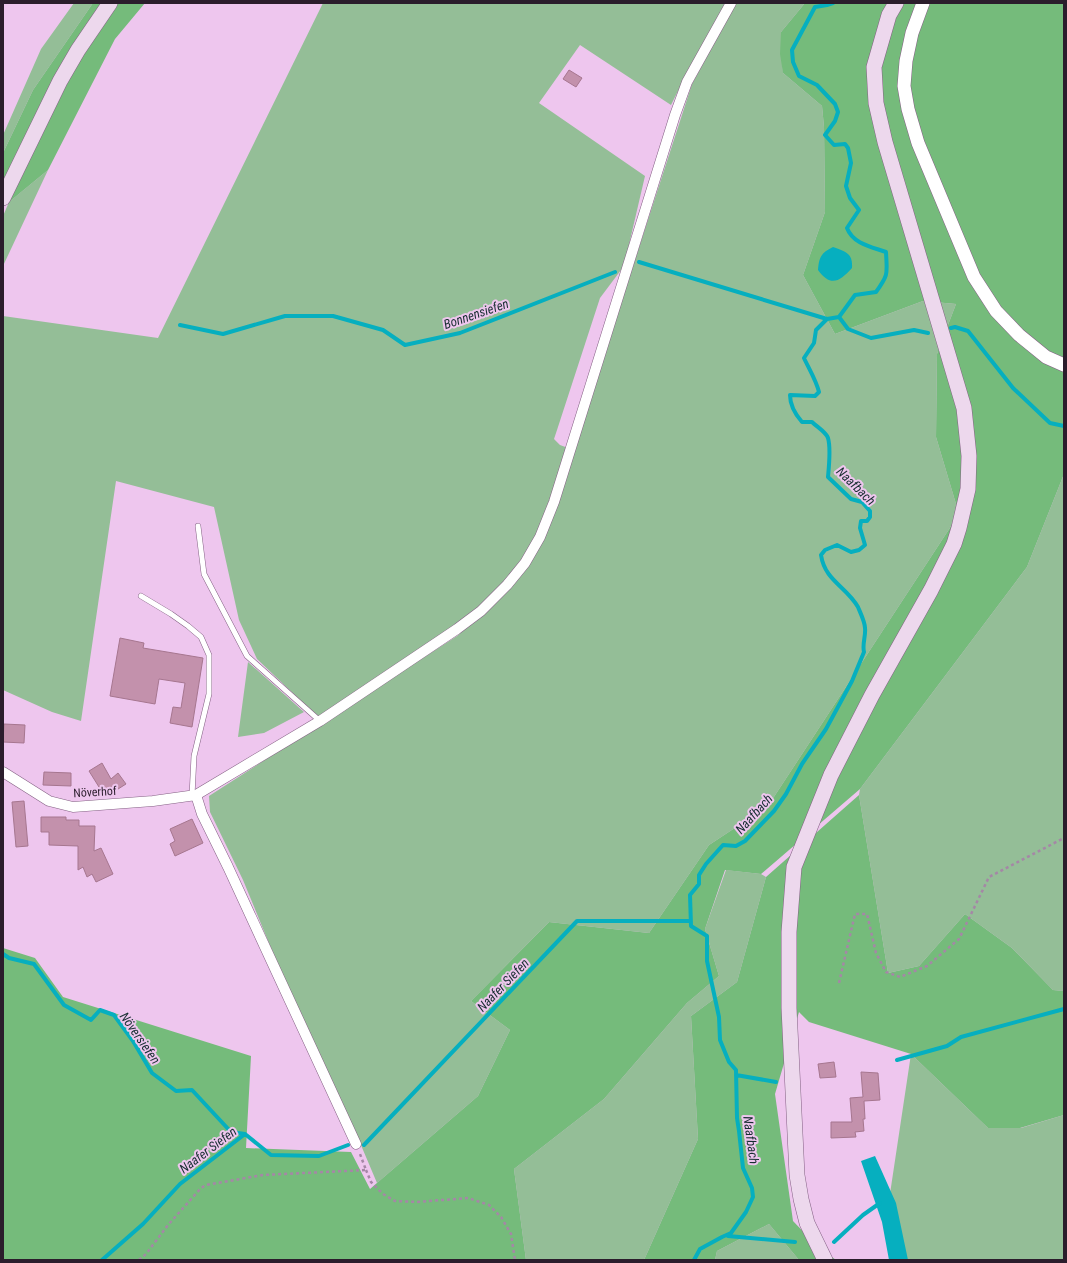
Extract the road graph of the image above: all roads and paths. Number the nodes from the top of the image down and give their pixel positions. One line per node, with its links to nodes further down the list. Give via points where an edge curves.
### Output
1 (110, 3): 5 (main road, via 60,81)
2 (731, 3): 9 (street, via 687,82 558,490 540,537 525,563 481,611)
3 (896, 3): 18 (main road, via 889,15 874,67 876,103 884,142 964,408 969,456 968,489 954,544 831,775 794,867 789,932 789,1008 797,1175 807,1223)
4 (923, 3): 6 (street, via 912,33 904,86 918,143 974,277 996,311 1019,335 1046,357)
5 (3, 198)
6 (1064, 365)
7 (198, 526): 9 (lane, via 204,574 247,656)
8 (141, 596): 11 (lane, via 171,614 201,637 209,655 209,694 194,756)
9 (320, 721): 11 (street)
10 (3, 772): 11 (street, Növerhof, via 49,801 73,807)
11 (194, 796): 14 (street)
12 (1064, 838): 13 (path, via 989,877 958,939 926,966 900,977 886,972 876,953 867,914 855,914)
13 (839, 983)
14 (356, 1144): 15 (path)
15 (366, 1170): 16 (path, via 263,1174 206,1185); 17 (path, via 372,1182 394,1201 468,1198 489,1205 501,1216 511,1234)
16 (139, 1260)
17 (515, 1260)
18 (825, 1260)

